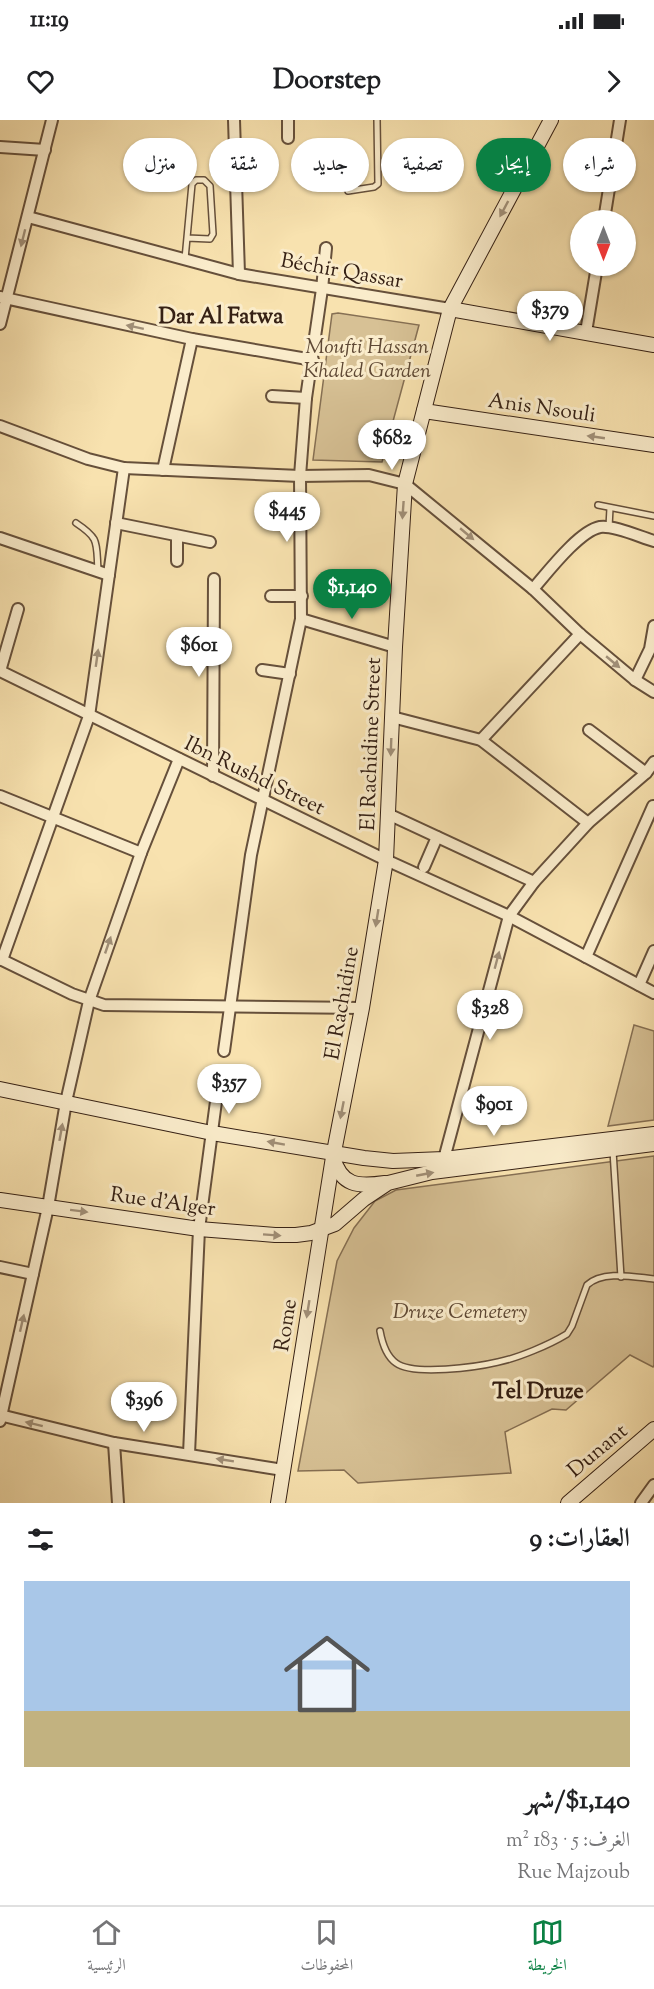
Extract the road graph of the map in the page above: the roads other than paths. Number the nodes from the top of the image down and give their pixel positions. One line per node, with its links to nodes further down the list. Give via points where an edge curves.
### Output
1 (52, 120): 9 (street)
2 (234, 120): 16 (street)
3 (288, 120): 7 (street)
4 (377, 120): 10 (lane, via 378,184)
5 (551, 120): 20 (street, El Rachidine Street, one-way to 20)
6 (620, 120): 11 (street)
7 (288, 138)
8 (0, 147): 9 (street)
9 (45, 150): 12 (street)
10 (369, 188)
11 (606, 210)
12 (28, 217): 15 (street, Béchir Qassar); 19 (street, one-way to 19)
13 (187, 238): 13 (lane, via 192,184 204,180 210,186 213,234 210,239); 15 (lane)
14 (326, 248): 18 (street)
15 (185, 259): 16 (street, Béchir Qassar)
16 (239, 274): 18 (street, Béchir Qassar)
17 (595, 276): 22 (street)
18 (322, 289): 20 (street, Béchir Qassar); 25 (street)
19 (4, 298): 21 (street); 23 (street, one-way to 19)
20 (450, 309): 22 (street, Béchir Qassar); 28 (street, El Rachidine Street)
21 (0, 324)
22 (586, 332): 24 (street, Béchir Qassar)
23 (192, 339): 25 (street); 32 (street)
24 (654, 345)
25 (313, 360): 27 (street)
26 (272, 396): 27 (street)
27 (306, 398): 33 (street)
28 (424, 411): 30 (street, Anis Nsouli, one-way to 28); 34 (street, El Rachidine Street)
29 (0, 426): 31 (street, via 88,459)
30 (654, 445)
31 (124, 468): 32 (street); 39 (street)
32 (164, 470): 33 (street)
33 (300, 476): 34 (street, via 369,475); 50 (street)
34 (405, 484): 48 (street, one-way to 48); 55 (street, El Rachidine Street, one-way to 55)
35 (598, 505): 36 (lane)
36 (610, 508): 37 (lane); 40 (lane)
37 (654, 516)
38 (76, 523): 46 (lane, via 92,533)
39 (116, 523): 41 (street); 46 (street)
40 (609, 527): 43 (street); 48 (street, via 589,532 562,554)
41 (177, 536): 44 (street); 45 (street)
42 (0, 538): 46 (street)
43 (654, 541)
44 (210, 542)
45 (177, 561)
46 (104, 574): 61 (street, one-way to 46)
47 (214, 579): 68 (street)
48 (533, 589): 54 (street)
49 (271, 596): 50 (street)
50 (302, 596): 52 (street)
51 (18, 609): 57 (street)
52 (301, 619): 55 (street); 58 (street)
53 (654, 626): 59 (street, via 650,649)
54 (580, 634): 59 (street, one-way to 59); 64 (street)
55 (394, 647): 62 (street, El Rachidine Street)
56 (262, 670): 58 (street)
57 (0, 671): 61 (street, Ibn Rushd Street)
58 (290, 674): 70 (street)
59 (635, 680): 60 (street)
60 (654, 692)
61 (89, 716): 65 (street, Ibn Rushd Street); 73 (street)
62 (392, 717): 64 (street); 72 (street, El Rachidine Street, one-way to 72)
63 (589, 730): 67 (street)
64 (481, 740): 74 (street)
65 (179, 759): 68 (street, Ibn Rushd Street); 76 (street)
66 (654, 762): 67 (street)
67 (646, 773): 74 (street)
68 (213, 776): 70 (street, Ibn Rushd Street)
69 (0, 796): 73 (street)
70 (263, 800): 77 (street, Ibn Rushd Street); 87 (street, via 251,855)
71 (654, 806): 82 (street)
72 (388, 814): 75 (street); 77 (street, El Rachidine Street)
73 (53, 816): 76 (street); 83 (street)
74 (588, 823): 79 (street)
75 (437, 837): 78 (street); 79 (street)
76 (141, 853): 86 (street, one-way to 76)
77 (387, 861): 80 (street, Ibn Rushd Street); 88 (street, El Rachidine, one-way to 88)
78 (424, 867)
79 (534, 882): 80 (street)
80 (509, 916): 82 (street, Ibn Rushd Street); 99 (street, one-way to 80)
81 (654, 951): 84 (street)
82 (585, 957): 84 (street, Ibn Rushd Street)
83 (1, 959): 86 (street)
84 (639, 985): 85 (street, Ibn Rushd Street)
85 (654, 993)
86 (89, 1001): 87 (street, via 117,1006); 92 (street)
87 (230, 1005): 88 (street); 89 (street)
88 (362, 1008): 98 (street, El Rachidine, one-way to 98)
89 (224, 1051)
90 (0, 1089): 92 (street)
91 (217, 1094): 93 (street)
92 (66, 1102): 93 (street); 102 (street, one-way to 92)
93 (212, 1132): 98 (street, one-way to 93); 103 (street)
94 (654, 1134): 95 (street)
95 (629, 1142): 96 (street); 97 (street); 99 (street)
96 (654, 1144)
97 (613, 1149): 100 (street, one-way to 97, via 432,1172); 107 (lane)
98 (333, 1155): 99 (street, via 393,1161); 100 (street, via 341,1175 352,1182); 104 (street, Rome)
99 (444, 1159)
100 (388, 1183): 104 (street)
101 (0, 1200): 102 (street, Rue d'Alger)
102 (48, 1208): 103 (street, Rue d'Alger, one-way to 103); 106 (street)
103 (199, 1229): 104 (street, Rue d'Alger, one-way to 104, via 286,1236); 113 (street)
104 (321, 1231): 114 (street, Rome, one-way to 114)
105 (0, 1267): 106 (street)
106 (33, 1274): 110 (street, one-way to 106)
107 (621, 1277): 108 (lane); 109 (lane, via 587,1284 567,1334 499,1362 435,1370 404,1367 389,1356)
108 (654, 1279)
109 (380, 1331)
110 (0, 1417): 112 (street, one-way to 110)
111 (654, 1429): 118 (street, Dunant)
112 (114, 1443): 113 (street); 116 (street)
113 (189, 1454): 114 (street, one-way to 113)
114 (283, 1470): 117 (street, Rome)
115 (654, 1485): 119 (street)
116 (118, 1503)
117 (278, 1503)
118 (568, 1503)
119 (641, 1503)

